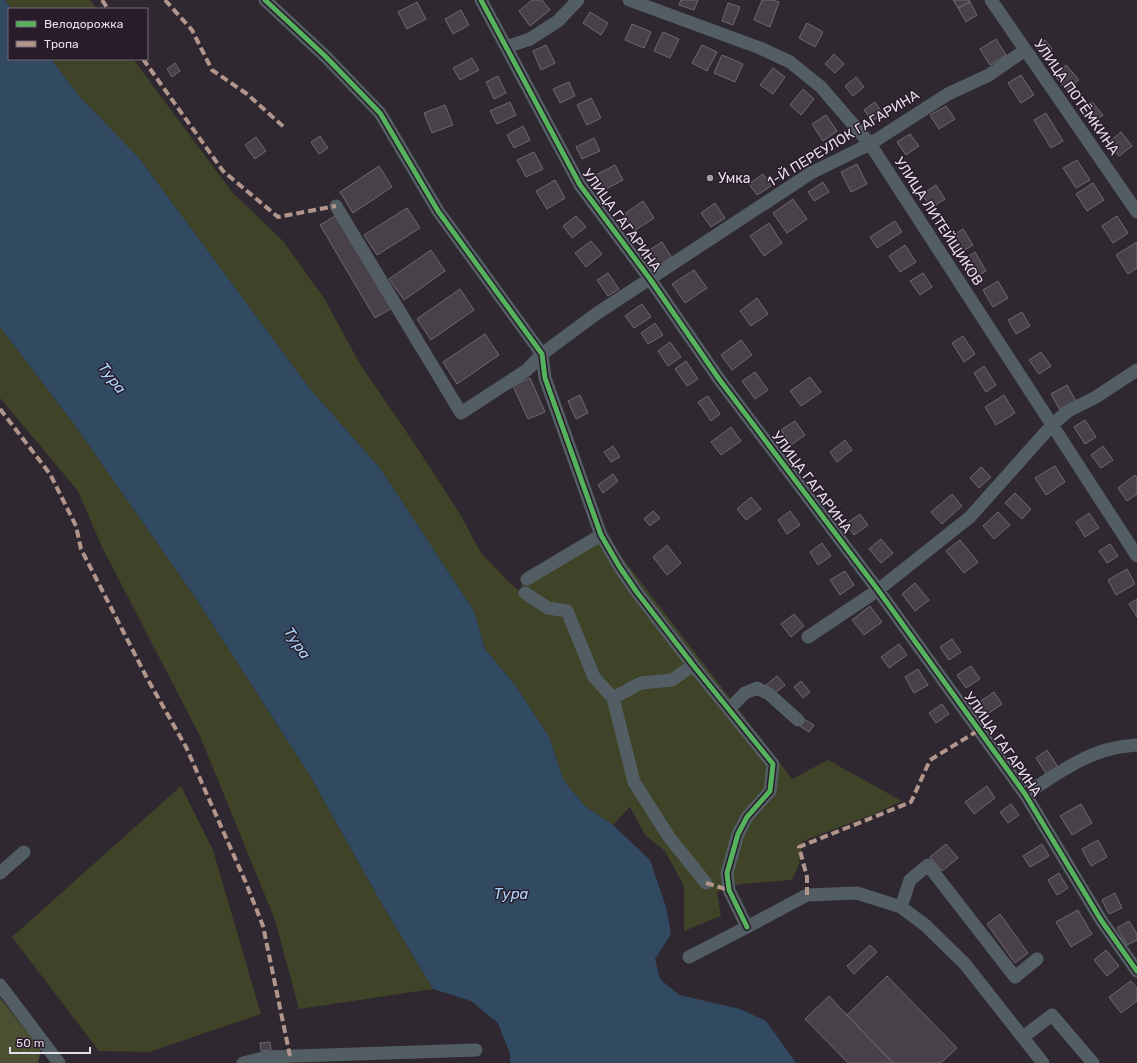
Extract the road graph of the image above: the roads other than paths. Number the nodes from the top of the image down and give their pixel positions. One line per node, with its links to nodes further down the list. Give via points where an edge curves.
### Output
1 (265, 0): 12 (street, via 380,113 438,211)
2 (481, 0): 6 (street, УЛИЦА ГАГАРИНА)
3 (578, 0): 6 (street, via 558,21 530,39)
4 (629, 0): 8 (street, УЛИЦА ЛИТЕЙЩИКОВ, via 760,48 790,62 821,87)
5 (991, 0): 7 (street, УЛИЦА ПОТЁМКИНА)
6 (506, 47): 11 (street, УЛИЦА ГАГАРИНА, via 580,185)
7 (1025, 50): 8 (street, 1-Й ПЕРЕУЛОК ГАГАРИНА, via 989,75 948,94); 10 (street, УЛИЦА ПОТЁМКИНА)
8 (870, 144): 11 (street, 1-Й ПЕРЕУЛОК ГАГАРИНА, via 811,173); 14 (street, УЛИЦА ЛИТЕЙЩИКОВ)
9 (336, 206): 12 (street, 1-Й ПЕРЕУЛОК ГАГАРИНА, via 461,413 527,370)
10 (1137, 212)
11 (650, 279): 12 (street, 1-Й ПЕРЕУЛОК ГАГАРИНА, via 596,314); 18 (street, УЛИЦА ГАГАРИНА, via 719,379)
12 (542, 354): 15 (street, via 545,378)
13 (1137, 370): 14 (street, via 1096,397 1068,411)
14 (1052, 425): 16 (street, УЛИЦА ЛИТЕЙЩИКОВ); 18 (street, via 970,517)
15 (601, 535): 17 (street); 21 (street, via 636,591)
16 (1137, 556)
17 (527, 579)
18 (878, 590): 20 (street); 26 (street, УЛИЦА ГАГАРИНА)
19 (526, 593): 22 (street, via 548,608 567,611 594,677)
20 (808, 637)
21 (693, 665): 22 (street, via 672,680 641,683); 23 (street)
22 (613, 698): 29 (street, via 634,782 669,837)
23 (730, 708): 24 (street, via 745,693 757,688 769,694); 31 (street, via 773,764 770,792 747,817 741,828 727,873 729,890)
24 (798, 720)
25 (1137, 745): 26 (street, via 1114,748 1089,757)
26 (1025, 794): 34 (street, УЛИЦА ГАГАРИНА, via 1101,920)
27 (24, 852): 28 (street)
28 (0, 873)
29 (706, 883)
30 (901, 907): 31 (street, via 857,893 807,895); 33 (street, via 910,880 928,865 1015,977); 36 (street, via 925,925 965,964)
31 (747, 928): 32 (street)
32 (689, 957)
33 (1037, 959)
34 (1136, 967)
35 (0, 985): 38 (street)
36 (1023, 1037): 40 (street); 41 (street, via 1052,1016)
37 (476, 1050): 39 (street, via 267,1057)
38 (59, 1063)
39 (243, 1063)
40 (1042, 1063)
41 (1093, 1063)

